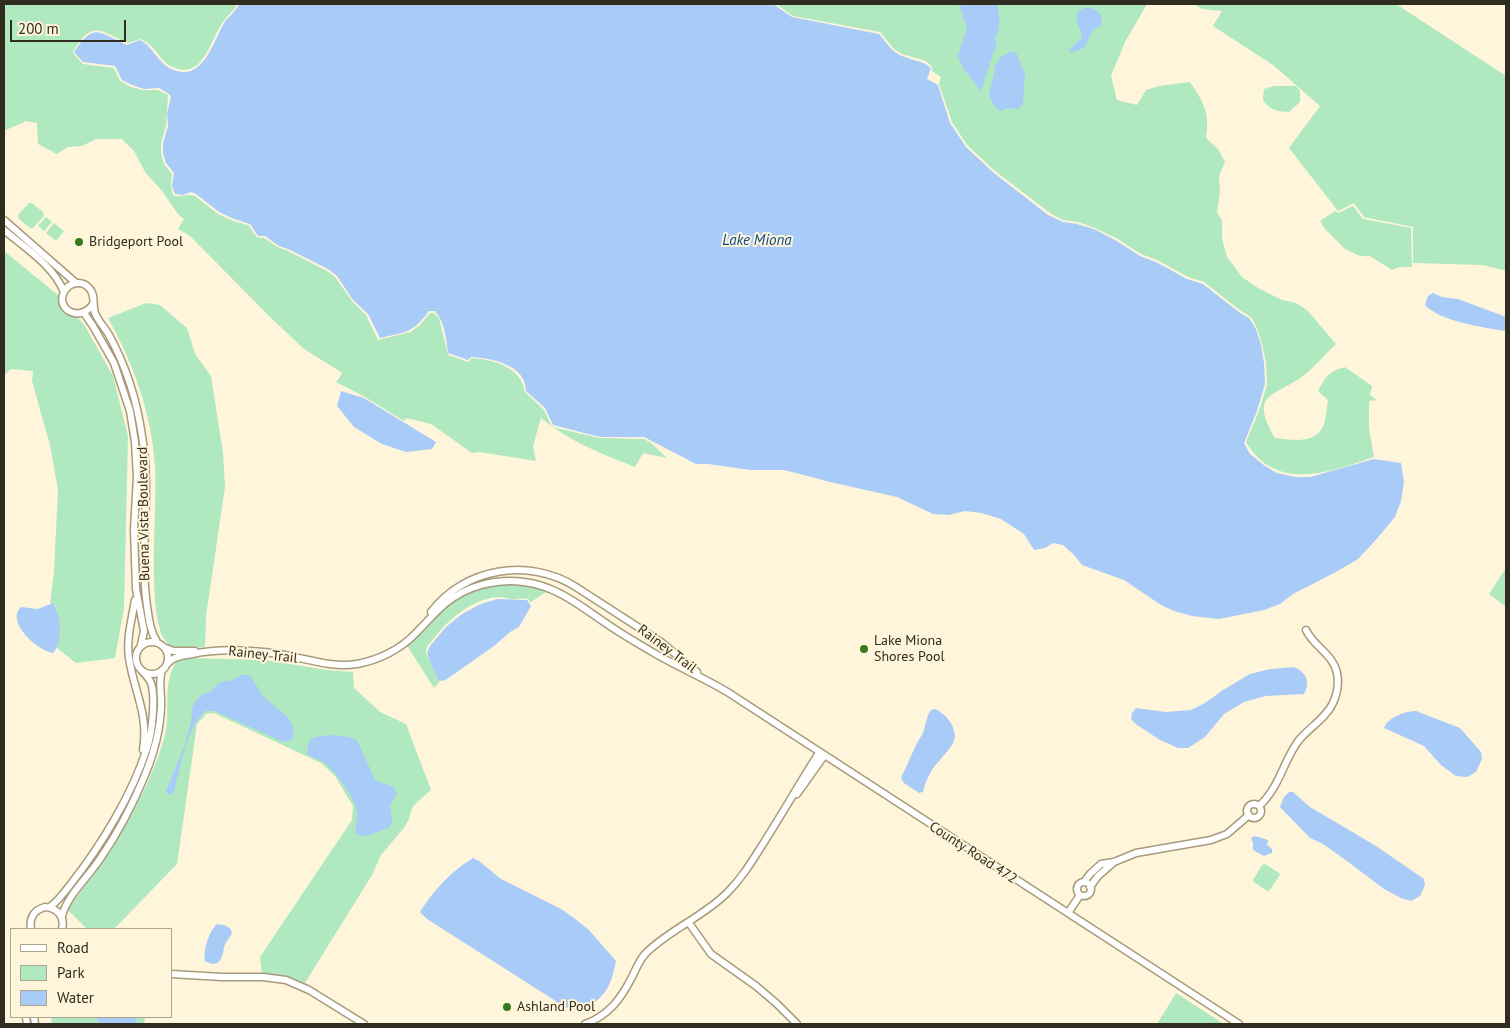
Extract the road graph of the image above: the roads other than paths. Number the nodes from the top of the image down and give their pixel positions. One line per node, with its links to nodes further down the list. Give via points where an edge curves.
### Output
1 (4, 220): 3 (street)
2 (4, 230): 4 (street, via 57,277)
3 (76, 283): 4 (street); 5 (street, via 88,286 94,298)
4 (64, 292): 6 (street, via 66,308 77,314)
5 (93, 304): 6 (street); 10 (street, Buena Vista Boulevard, via 124,367 142,437 146,477 144,587 150,624)
6 (84, 313): 7 (street, Buena Vista Boulevard, via 114,363 130,411 137,477 134,530)
7 (136, 589): 11 (street, Buena Vista Boulevard, via 144,631); 19 (street, via 128,656 145,726)
8 (428, 619): 13 (street, Rainey Trail, via 398,648 358,663 331,665 248,651); 17 (street, Rainey Trail, via 447,602 475,587 508,581 532,583 564,595 650,651); 17 (street, Rainey Trail, via 445,597 479,576 510,570 538,572 576,587 661,642)
9 (1306, 630): 20 (street, via 1334,665 1338,680 1336,695 1330,708 1296,744 1267,797 1259,806 1249,806 1249,815 1220,838 1136,853 1101,864)
10 (157, 642): 11 (street, via 146,642); 12 (street)
11 (141, 646): 15 (street, via 136,655)
12 (165, 647): 13 (street, Rainey Trail, via 172,651); 14 (street)
13 (204, 652): 14 (street, Rainey Trail)
14 (168, 662): 16 (street)
15 (142, 670): 16 (street, via 154,674); 19 (street, via 151,683 153,697 148,746)
16 (162, 670): 26 (street, via 159,734 146,773 118,831 66,904)
17 (708, 680): 18 (street, County Road 472)
18 (822, 755): 25 (street, County Road 472); 27 (street, via 734,886)
19 (140, 767): 24 (street, via 100,843)
20 (1094, 875): 21 (street); 22 (street)
21 (1084, 882): 22 (street); 23 (street, via 1077,887)
22 (1090, 887): 23 (street, via 1088,895)
23 (1080, 895): 25 (street)
24 (50, 907): 26 (street, via 59,912); 28 (street, via 41,908 34,914)
25 (1068, 913): 33 (street, County Road 472)
26 (62, 922)
27 (689, 923): 31 (street, via 640,960 611,1010); 32 (street, via 711,954 756,986)
28 (31, 928)
29 (172, 974): 30 (street, via 286,980 309,990)
30 (364, 1024)
31 (585, 1024)
32 (797, 1024)
33 (1239, 1024)

